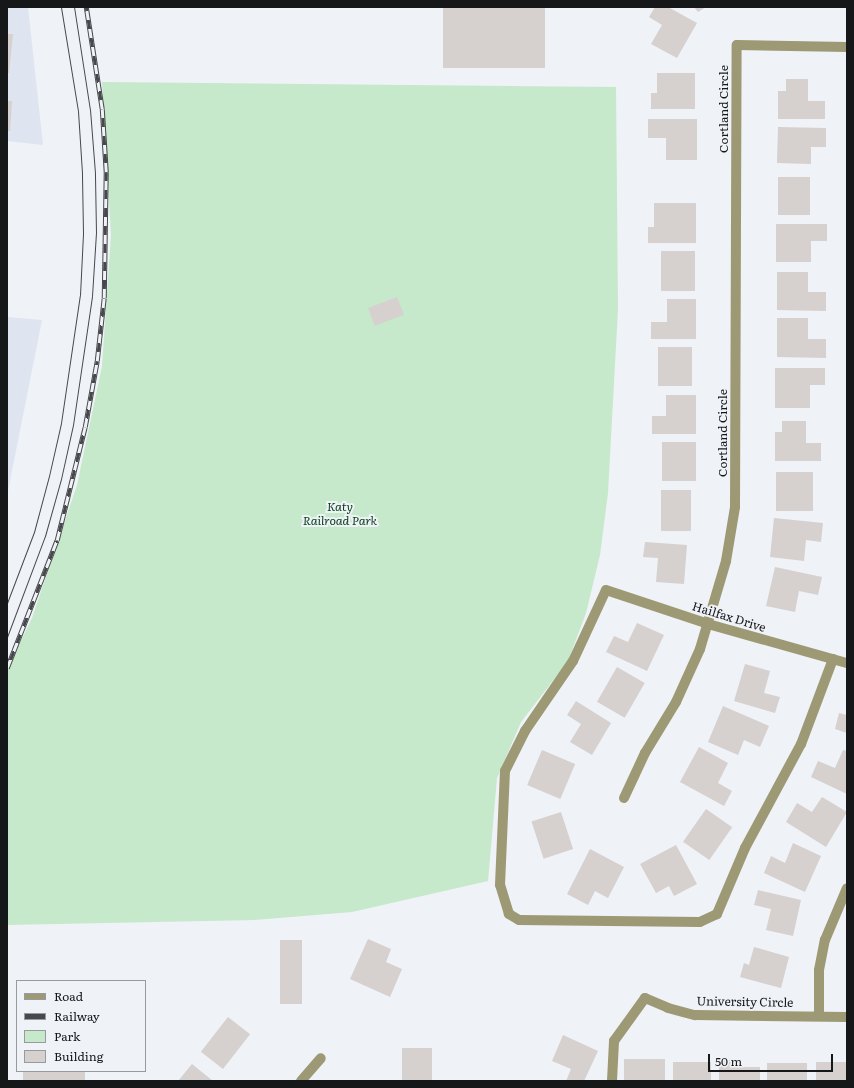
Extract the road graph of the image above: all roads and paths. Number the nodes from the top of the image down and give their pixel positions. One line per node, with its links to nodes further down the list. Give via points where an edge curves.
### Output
1 (847, 47): 2 (street, Cortland Circle, via 737,45 735,507 726,561)
2 (708, 624): 3 (street, Hailfax Drive); 3 (street, Hailfax Drive, via 606,590 573,661 525,731 505,771 500,885 509,914 519,920 700,922 717,914 745,848 802,744); 5 (street, Cortland Circle, via 700,649 676,702 645,753)
3 (833, 660): 4 (street, Hailfax Drive)
4 (847, 663)
5 (624, 798)
6 (847, 888): 7 (street, via 825,940 819,970)
7 (819, 1016): 8 (street, University Circle); 11 (street, University Circle, via 696,1015 668,1008 645,998 614,1041)
8 (847, 1017)
9 (321, 1058): 10 (street)
10 (301, 1081)
11 (612, 1081)

